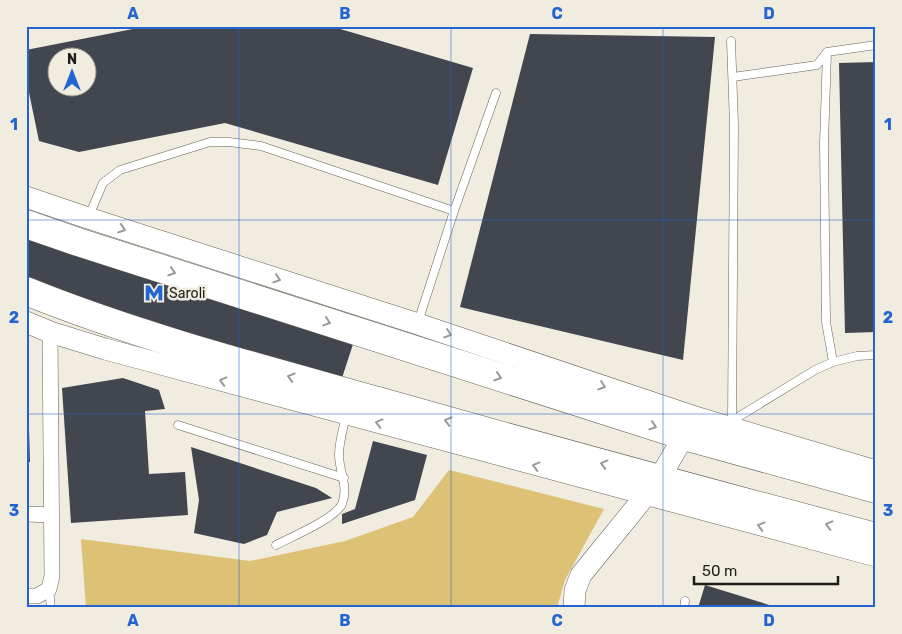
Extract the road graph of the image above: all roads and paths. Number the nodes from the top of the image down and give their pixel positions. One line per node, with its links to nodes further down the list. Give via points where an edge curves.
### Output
1 (731, 42): 4 (lane)
2 (876, 45): 3 (lane)
3 (827, 52): 4 (lane, via 817,65); 15 (lane, via 824,143 826,322)
4 (733, 77): 17 (lane)
5 (496, 93): 7 (lane)
6 (26, 197): 8 (street)
7 (454, 210): 8 (lane, via 261,146 210,142 120,170 104,183); 12 (lane)
8 (88, 218): 12 (street, one-way to 12)
9 (26, 224): 19 (highway, one-way to 19, via 125,257)
10 (26, 291): 22 (highway, one-way to 10, via 207,354)
11 (26, 322): 13 (street)
12 (418, 324): 19 (street, one-way to 19)
13 (50, 332): 16 (street, one-way to 13); 25 (street)
14 (876, 355): 15 (lane)
15 (833, 362): 17 (lane)
16 (346, 414): 21 (lane, via 339,453); 22 (street, one-way to 16)
17 (728, 423): 19 (street); 20 (street)
18 (178, 425): 21 (lane)
19 (688, 426): 22 (street); 23 (highway)
20 (876, 471)
21 (344, 478): 27 (lane, via 342,505 328,519)
22 (652, 487): 26 (highway, one-way to 22); 28 (street, one-way to 22); 32 (street, via 582,575 575,590)
23 (876, 489)
24 (26, 514): 25 (street)
25 (52, 515): 29 (street)
26 (876, 537)
27 (276, 545)
28 (876, 556)
29 (51, 582): 30 (street, via 37,596); 31 (lane)
30 (26, 596)
31 (51, 608)
32 (574, 608)

